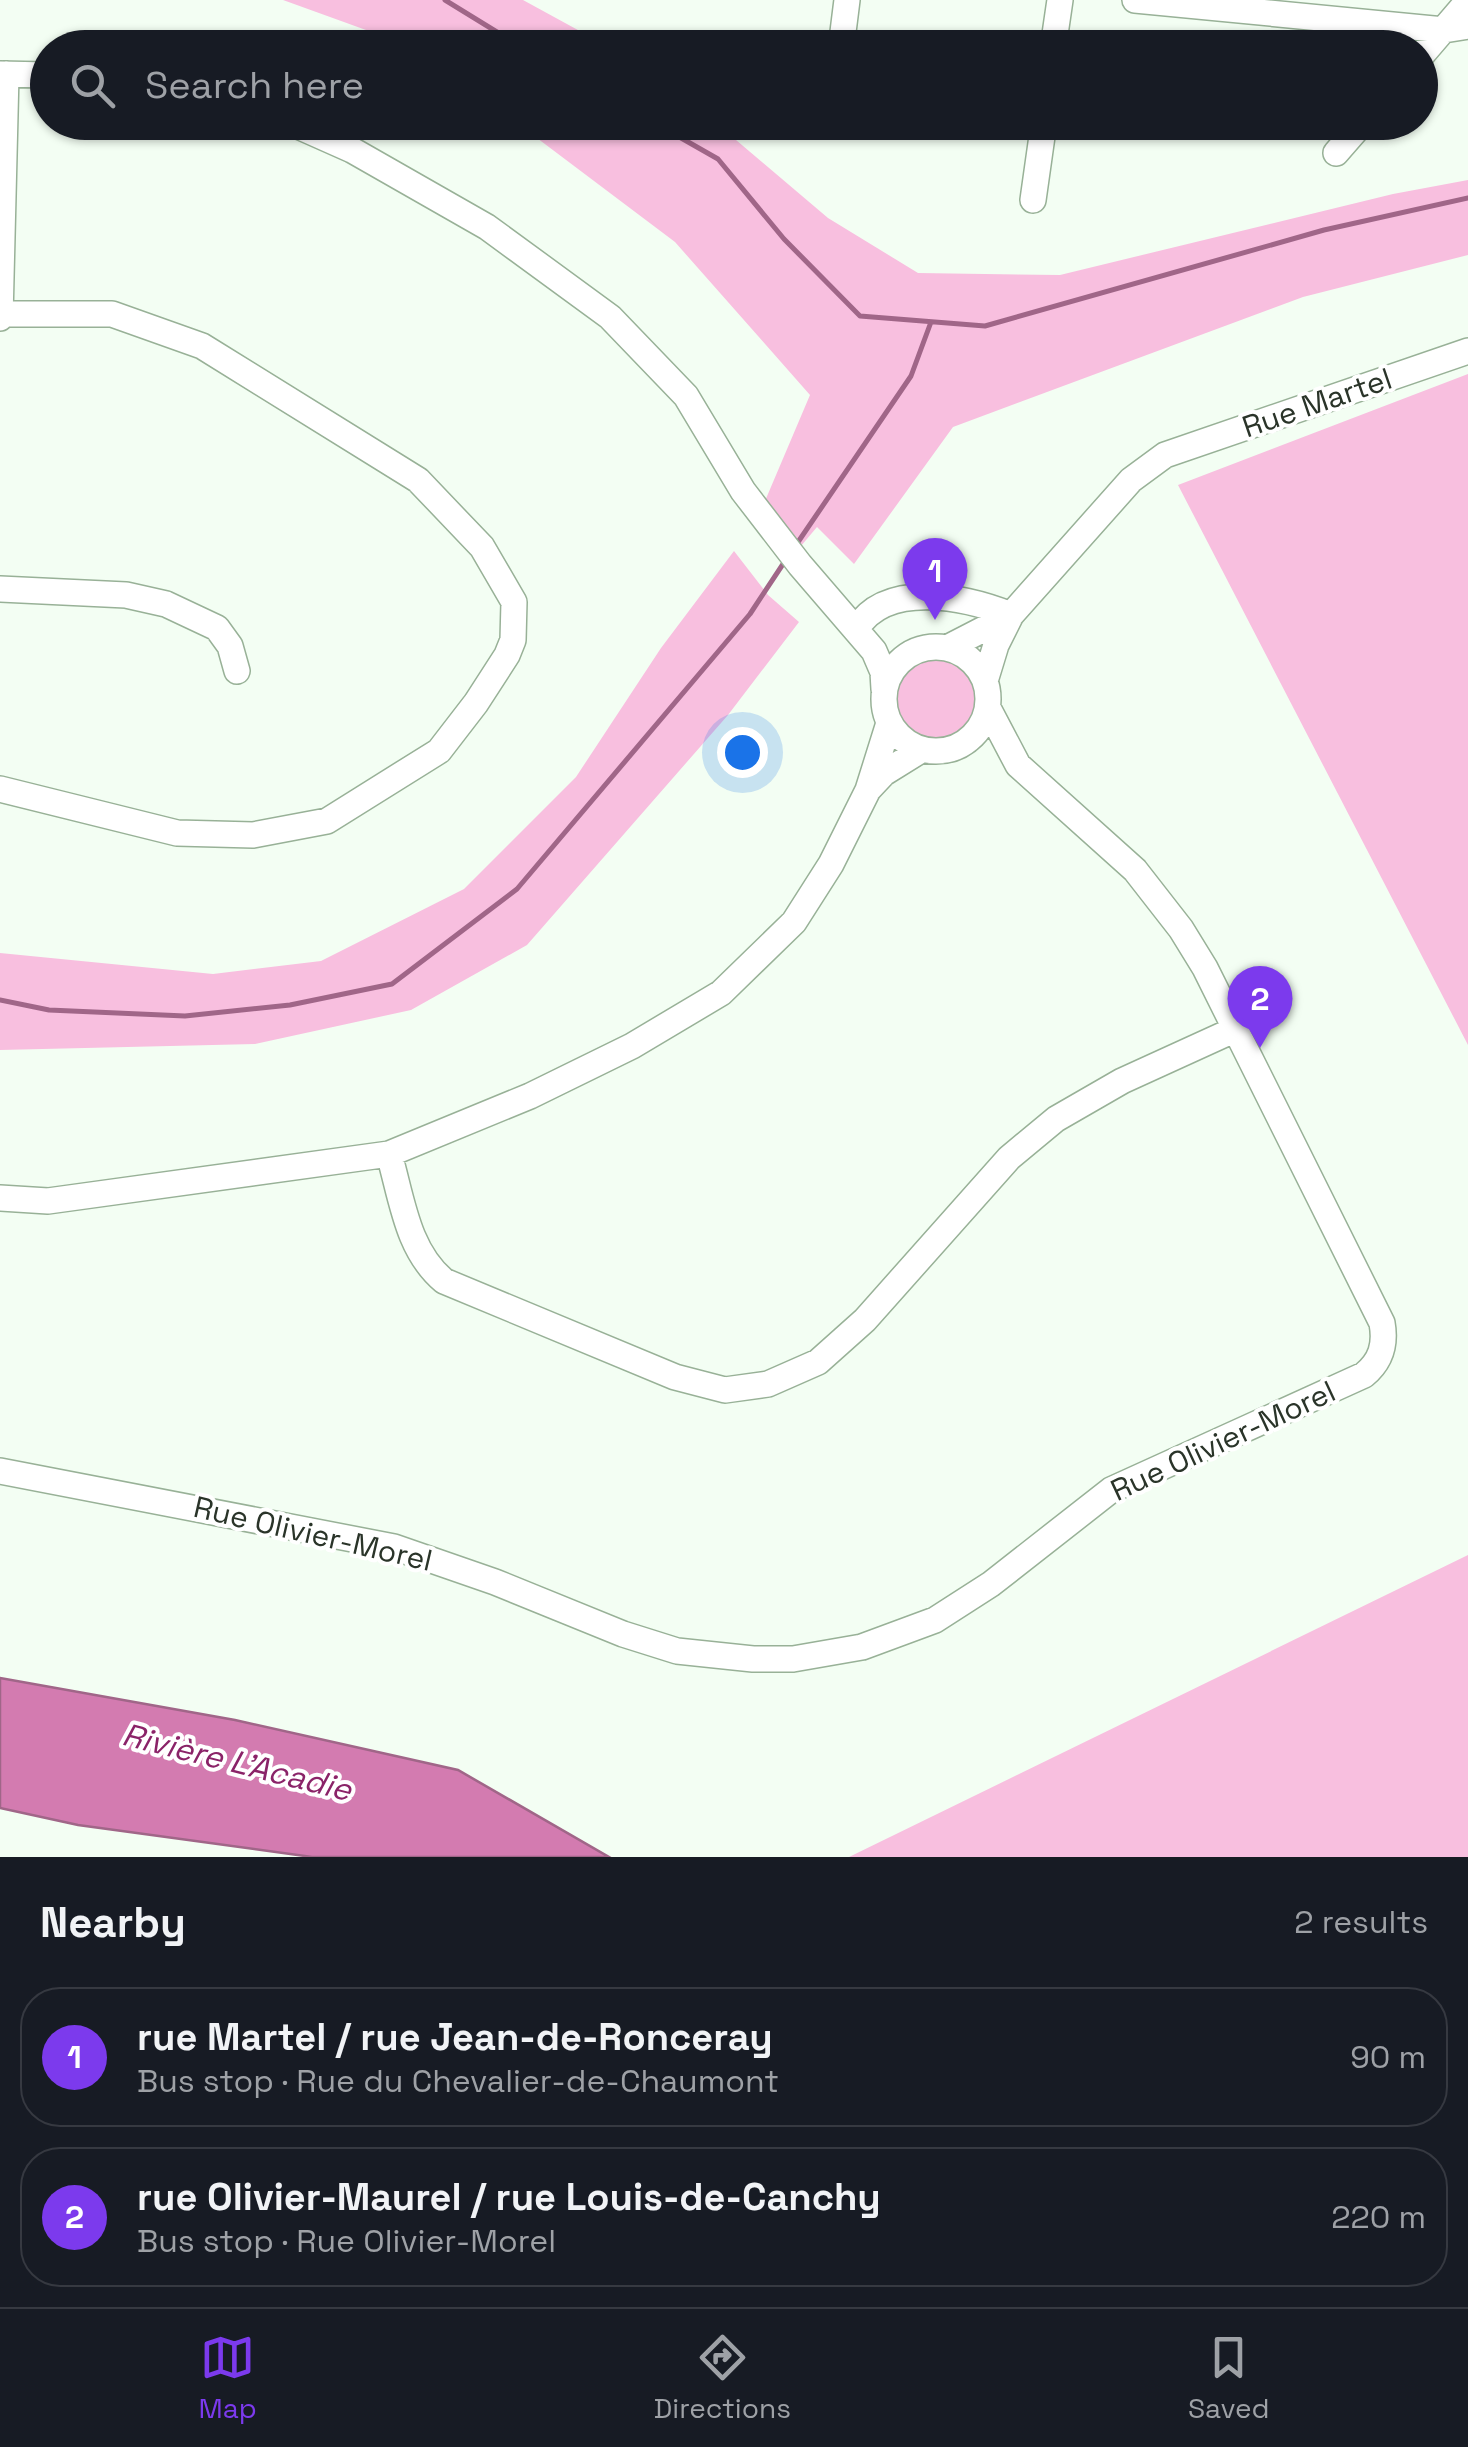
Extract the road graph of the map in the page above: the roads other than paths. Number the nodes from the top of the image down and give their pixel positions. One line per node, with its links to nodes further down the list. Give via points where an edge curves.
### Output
1 (847, 0): 6 (street)
2 (1060, 0): 7 (street)
3 (1135, 0): 5 (street)
4 (1468, 1): 5 (street)
5 (1456, 28)
6 (843, 30)
7 (1056, 30)
8 (3, 74): 9 (street); 15 (street)
9 (30, 75)
10 (330, 140): 19 (street, via 487,226 610,317 686,396 743,491)
11 (1041, 140): 14 (street)
12 (1347, 140): 13 (street)
13 (1336, 153)
14 (1033, 200)
15 (0, 316): 30 (street, via 112,314 202,346 418,480 482,547 514,602 507,654 438,751 327,821 253,834 177,833)
16 (1468, 351): 18 (street, Rue Martel, via 1165,455 1130,480)
17 (0, 590): 22 (street, via 126,595 166,604 217,628)
18 (1011, 615): 19 (street, via 967,600 921,598 879,606); 20 (street); 23 (street)
19 (857, 628): 21 (street); 24 (street, via 880,660)
20 (947, 648): 21 (street); 23 (street, via 970,660)
21 (919, 649): 24 (street, via 900,661)
22 (237, 671)
23 (985, 681): 25 (street)
24 (884, 690): 26 (street)
25 (988, 708): 27 (street, via 977,732); 29 (street, Rue Olivier-Morel)
26 (889, 722): 28 (street); 31 (street)
27 (958, 746): 28 (street); 29 (street, Rue Olivier-Morel)
28 (922, 750): 31 (street)
29 (1018, 765): 32 (street, Rue Olivier-Morel, via 1157,896)
30 (0, 789)
31 (868, 790): 33 (street, via 794,922 720,993 530,1096)
32 (1236, 1029): 33 (street, via 1122,1080 1056,1119 1010,1158 865,1320 818,1362 768,1384 725,1390 676,1377 444,1282 416,1249); 35 (street, Rue Olivier-Morel, via 1376,1311 1384,1338 1378,1360 1352,1382 1111,1490 973,1598 883,1641 773,1660 678,1650 394,1548)
33 (390, 1154): 34 (street, via 48,1201)
34 (0, 1198)
35 (0, 1471)

